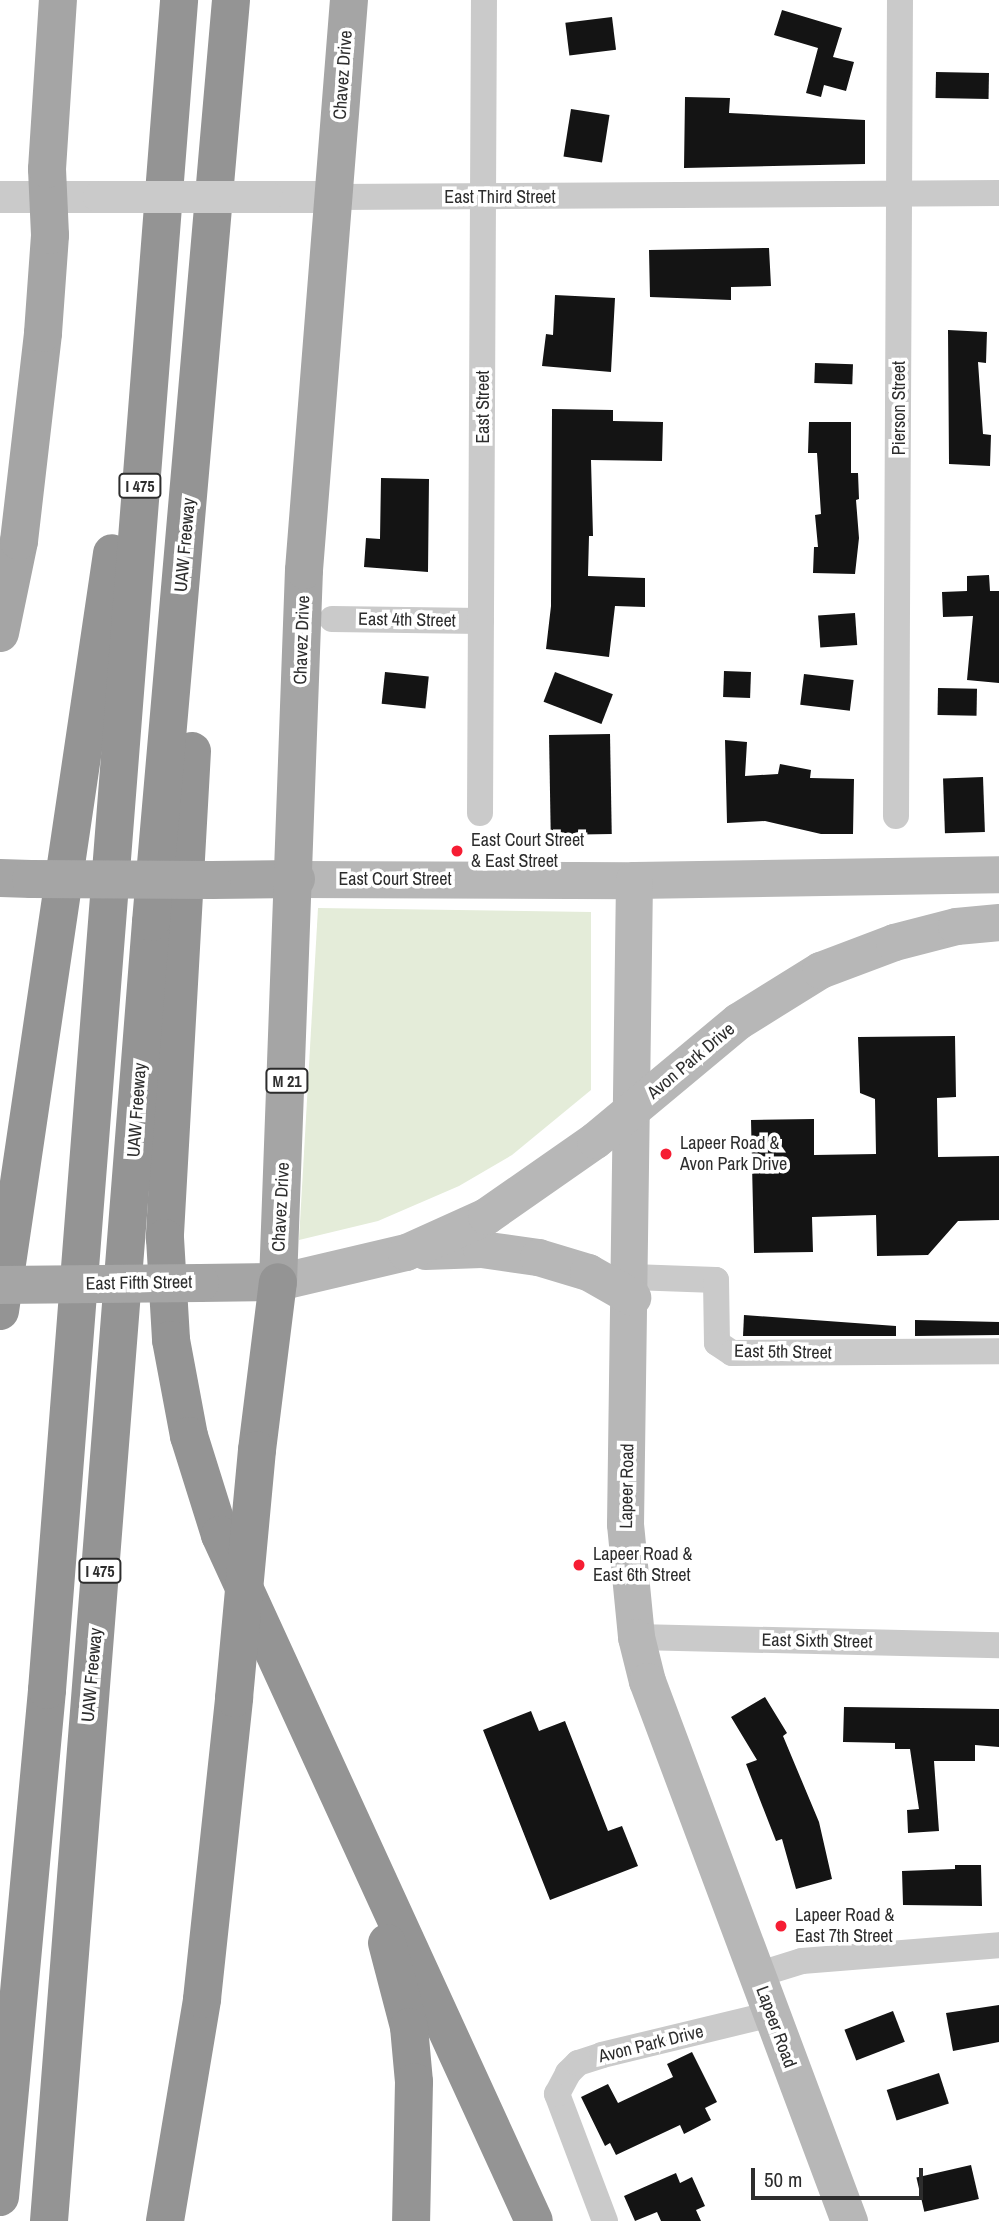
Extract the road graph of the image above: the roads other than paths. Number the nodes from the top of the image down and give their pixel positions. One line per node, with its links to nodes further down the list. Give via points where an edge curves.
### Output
1 (58, 0): 10 (main road)
2 (179, 0): 13 (highway, I 475)
3 (231, 0): 14 (highway, UAW Freeway / I 475)
4 (349, 0): 11 (main road, Chavez Drive)
5 (484, 0): 12 (street, East Street)
6 (901, 0): 7 (street, Pierson Street)
7 (901, 193): 8 (street, East Third Street); 12 (street, East Third Street); 19 (street, Pierson Street)
8 (999, 193)
9 (0, 197): 10 (street, East Third Street)
10 (48, 197): 11 (street, East Third Street, bridge); 17 (main road, via 47,285 33,434 19,541)
11 (334, 197): 12 (street, East Third Street); 22 (main road, Chavez Drive, via 304,570)
12 (484, 197): 16 (street, East Street)
13 (157, 250): 30 (highway); 38 (highway, I 475, via 106,972)
14 (204, 336): 34 (highway, via 195,708 165,1193 166,1293 178,1388 202,1485); 39 (highway, UAW Freeway / I 475, via 151,922)
15 (332, 619): 16 (street, East 4th Street)
16 (481, 621): 18 (street, East Street)
17 (0, 633)
18 (480, 813)
19 (896, 816)
20 (999, 874): 23 (main road, East Court Street)
21 (15, 878): 22 (main road, East Court Street, bridge)
22 (296, 879): 23 (main road, East Court Street); 27 (main road, Chavez Drive / M 21)
23 (634, 880): 25 (main road, Lapeer Road)
24 (999, 922): 25 (main road, Avon Park Drive, via 957,926 894,942 820,970 738,1021)
25 (634, 1108): 26 (main road, Avon Park Drive, via 527,1191 486,1216); 29 (main road, Lapeer Road)
26 (406, 1252): 27 (main road); 29 (main road, via 481,1249 538,1257)
27 (278, 1282): 28 (main road, East Fifth Street, bridge); 40 (highway, bridge, via 202,1999)
28 (0, 1285)
29 (632, 1287): 31 (street, East 5th Street, via 716,1280 717,1343 732,1353); 32 (main road, Lapeer Road, via 625,1524)
30 (0, 1311)
31 (999, 1351)
32 (636, 1637): 33 (street, East Sixth Street); 36 (main road, Lapeer Road, via 647,1681)
33 (999, 1645)
34 (282, 1676): 41 (highway, via 399,1981 415,2082); 42 (highway, via 377,1871)
35 (999, 1945): 36 (street, via 802,1961)
36 (757, 1975): 37 (main road, Lapeer Road)
37 (771, 2014): 43 (street, Avon Park Drive, via 602,2055 578,2063 568,2073 557,2094); 44 (main road, Lapeer Road)
38 (0, 2197)
39 (48, 2221)
40 (165, 2221)
41 (411, 2221)
42 (534, 2221)
43 (605, 2221)
44 (849, 2221)

